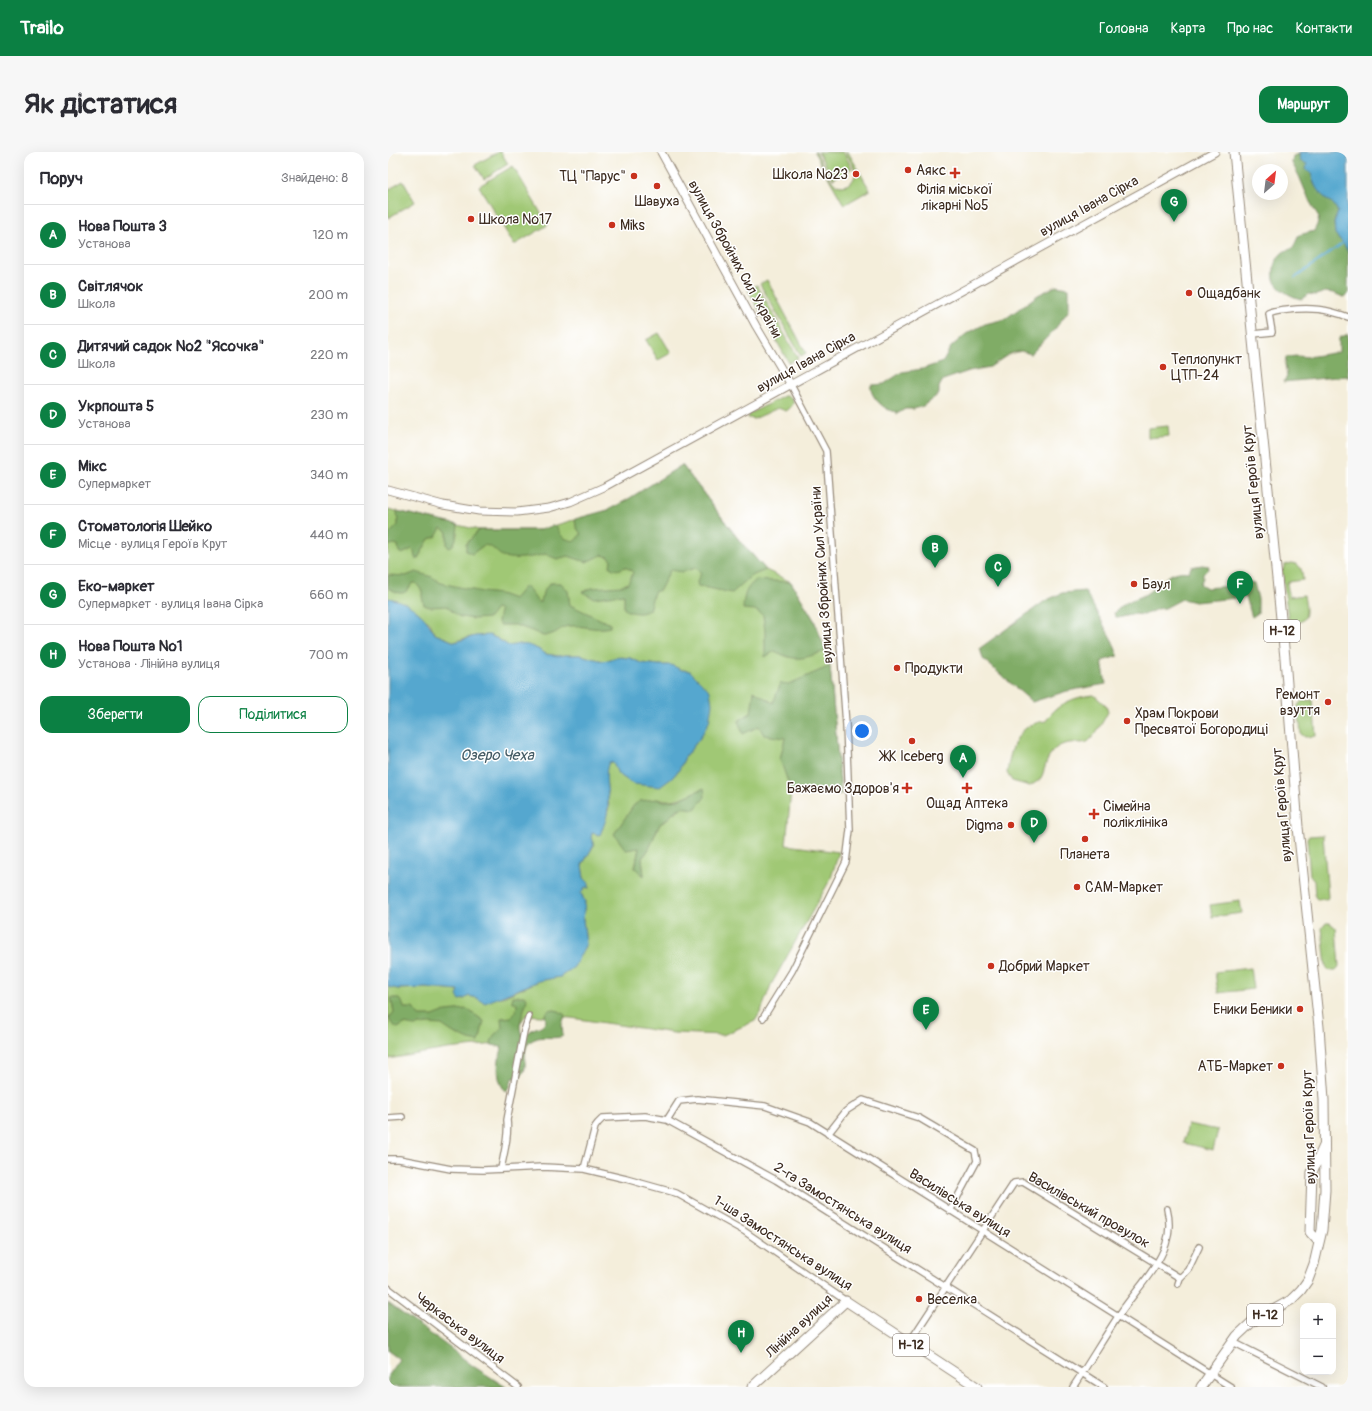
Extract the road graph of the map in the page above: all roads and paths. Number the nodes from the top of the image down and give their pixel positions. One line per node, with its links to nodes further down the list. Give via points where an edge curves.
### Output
1 (662, 152): 6 (street, вулиця Збройних Сил України, via 756,326)
2 (1215, 152): 6 (street, вулиця Івана Сірка)
3 (1234, 152): 5 (main road, вулиця Героїв Крут / Н-12)
4 (1348, 317): 5 (street, via 1333,311 1306,308 1274,311 1269,314 1272,332)
5 (1253, 334): 14 (main road, вулиця Героїв Крут / Н-12, via 1319,1027)
6 (791, 385): 7 (street, вулиця Івана Сірка, via 604,488 549,508 517,512 479,511 442,505); 9 (street, вулиця Збройних Сил України, via 826,451 846,725 850,830 846,862 792,971)
7 (388, 490)
8 (529, 1016): 16 (street, via 508,1113 508,1131)
9 (763, 1018)
10 (402, 1117): 11 (street)
11 (388, 1118)
12 (667, 1120): 13 (street, Василівська вулиця, via 679,1101 697,1098 765,1106 810,1122); 17 (street, 2-га Замостянська вулиця, via 645,1116 603,1118 595,1127); 26 (street, 2-га Замостянська вулиця, via 776,1180)
13 (828, 1134): 19 (street, Василівська вулиця); 19 (street, via 846,1111 863,1100 919,1118 975,1152 977,1161)
14 (1325, 1143): 21 (main road, вулиця Героїв Крут / Н-12, via 1325,1190 1322,1230); 21 (main road, via 1312,1172 1310,1232)
15 (388, 1159): 16 (street, 1-ша Замостянська вулиця, via 451,1169)
16 (501, 1169): 17 (street, 1-ша Замостянська вулиця)
17 (584, 1169): 28 (street, 1-ша Замостянська вулиця, via 676,1193 744,1231)
18 (1167, 1208): 23 (street, via 1170,1225)
19 (950, 1211): 20 (street, Василівська вулиця)
20 (982, 1231): 23 (street, Василівський провулок, via 1014,1183 1023,1182); 26 (street, Василівський провулок); 29 (street, Василівська вулиця)
21 (1318, 1241): 30 (main road, Н-12, via 1314,1264 1301,1290 1291,1300 1252,1322)
22 (1199, 1247): 24 (street, via 1188,1270)
23 (1158, 1264): 24 (street, Василівський провулок); 29 (street)
24 (1180, 1278): 25 (street)
25 (1178, 1284)
26 (946, 1286): 31 (street, Василівський провулок); 32 (street, 2-га Замостянська вулиця)
27 (388, 1288): 34 (street, Черкаська вулиця)
28 (846, 1301): 31 (main road, 1-ша Замостянська вулиця / Н-12); 35 (main road, Лінійна вулиця)
29 (1119, 1315): 32 (street); 33 (street, Василівська вулиця)
30 (1233, 1342): 33 (main road, Н-12); 41 (street)
31 (909, 1343): 36 (main road, 1-ша Замостянська вулиця / Н-12)
32 (1082, 1374): 37 (street); 38 (street, 2-га Замостянська вулиця)
33 (1210, 1374): 39 (main road, Н-12); 40 (street, Василівська вулиця)
34 (518, 1387)
35 (752, 1387)
36 (977, 1387)
37 (1073, 1387)
38 (1104, 1387)
39 (1201, 1387)
40 (1231, 1387)
41 (1322, 1387)

